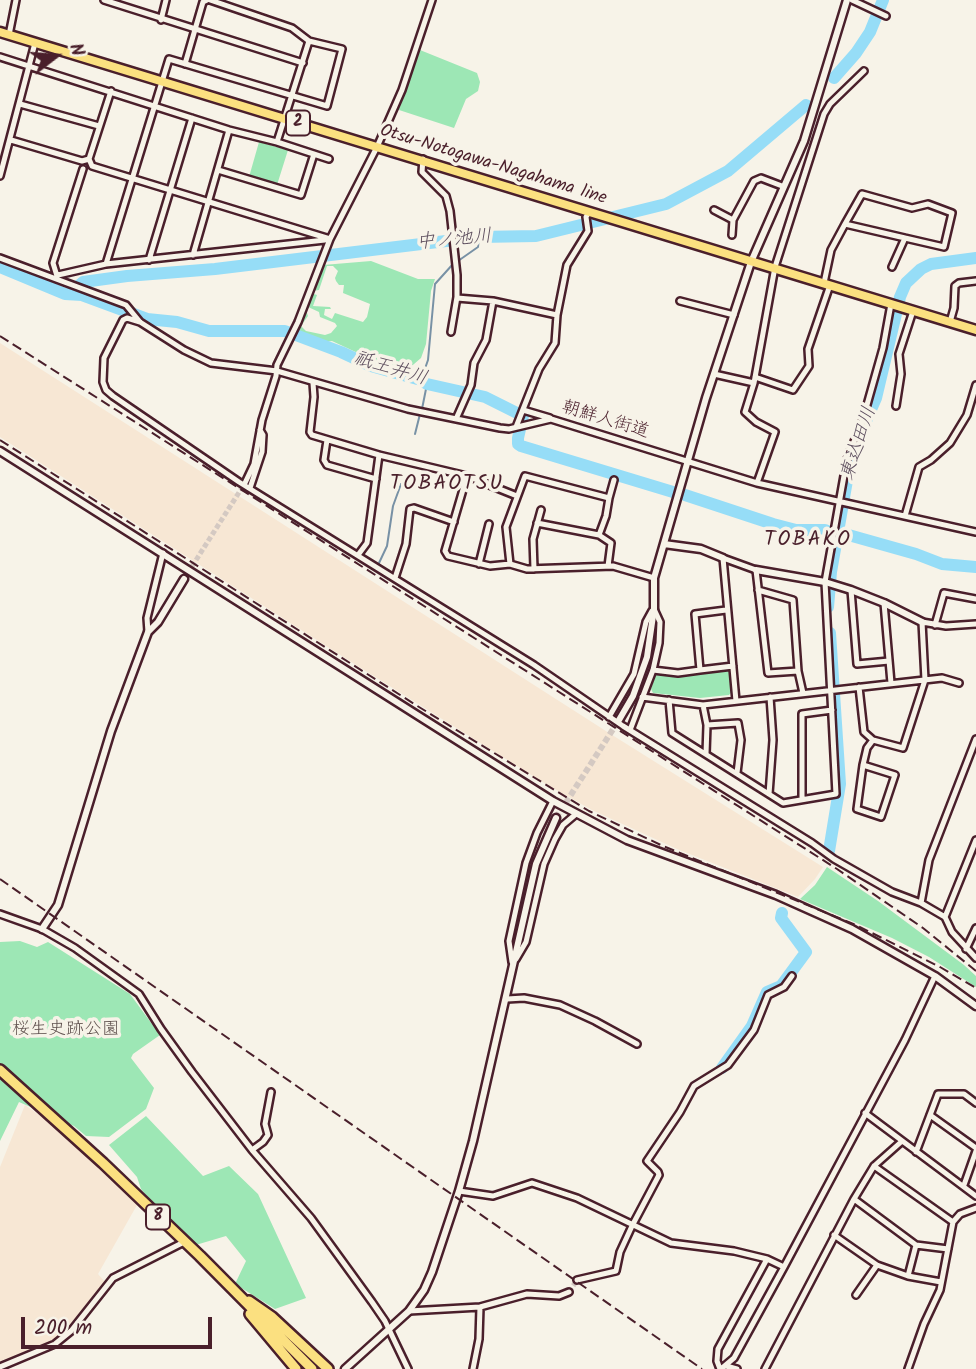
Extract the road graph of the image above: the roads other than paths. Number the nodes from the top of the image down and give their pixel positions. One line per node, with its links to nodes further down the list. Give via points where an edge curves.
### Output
1 (16, 0): 11 (street)
2 (104, 0): 9 (street)
3 (166, 0): 9 (street)
4 (208, 0): 10 (street, via 203,2); 12 (street, via 292,28)
5 (432, 0): 30 (street)
6 (847, 0): 41 (street, via 804,141)
7 (852, 0): 8 (street)
8 (886, 16)
9 (161, 20): 10 (street)
10 (195, 30): 15 (street); 16 (street)
11 (4, 33): 13 (main road, Otsu-Notogawa-Nagahama line / 2)
12 (310, 41): 15 (street); 21 (street, via 342,49 327,106)
13 (35, 43): 17 (street); 19 (main road, Otsu-Notogawa-Nagahama line / 2)
14 (0, 58): 17 (street)
15 (303, 63): 21 (street)
16 (185, 64): 19 (street, via 169,59); 21 (street)
17 (27, 66): 20 (street); 22 (street)
18 (864, 71): 56 (street, via 824,114)
19 (163, 82): 23 (street); 25 (main road, Otsu-Notogawa-Nagahama line / 2)
20 (111, 91): 23 (street); 26 (street)
21 (292, 97): 25 (street)
22 (20, 104): 26 (street); 28 (street)
23 (154, 106): 24 (street); 40 (street)
24 (192, 118): 27 (street); 42 (street)
25 (284, 119): 29 (street); 30 (main road, Otsu-Notogawa-Nagahama line / 2)
26 (99, 126): 36 (street)
27 (229, 130): 29 (street); 38 (street)
28 (10, 140): 31 (street); 35 (street)
29 (277, 142): 32 (street)
30 (377, 147): 34 (main road, Otsu-Notogawa-Nagahama line / 2); 50 (street)
31 (3, 152): 39 (street)
32 (314, 154): 33 (street); 38 (street, via 301,195)
33 (329, 159)
34 (423, 159): 45 (main road, Otsu-Notogawa-Nagahama line / 2); 61 (street, via 422,172 446,196 450,211)
35 (82, 161): 36 (street); 37 (street)
36 (91, 163): 37 (street, via 89,169); 40 (street)
37 (83, 169): 58 (street, via 53,263)
38 (218, 170): 43 (street)
39 (0, 176)
40 (131, 178): 42 (street); 55 (street)
41 (782, 186): 46 (street, via 761,178 754,181); 54 (street)
42 (169, 191): 43 (street); 53 (street)
43 (207, 201): 50 (street); 51 (street)
44 (714, 211): 46 (street)
45 (590, 214): 54 (main road, Otsu-Notogawa-Nagahama line / 2); 66 (street, via 588,231 567,265)
46 (733, 220): 48 (street)
47 (845, 224): 49 (street); 49 (street, via 862,194 912,208 928,204 953,213 944,247); 60 (street, via 831,250)
48 (732, 235)
49 (905, 238): 57 (street)
50 (329, 242): 51 (street); 72 (street)
51 (192, 255): 53 (street)
52 (0, 258): 58 (street, 朝鮮人街道)
53 (149, 260): 55 (street)
54 (751, 262): 56 (main road, Otsu-Notogawa-Nagahama line / 2); 67 (street)
55 (106, 264): 58 (street)
56 (775, 267): 60 (main road, Otsu-Notogawa-Nagahama line / 2); 74 (street)
57 (892, 267)
58 (57, 277): 68 (street, 朝鮮人街道, via 126,305)
59 (976, 281): 69 (street, via 955,286)
60 (827, 284): 64 (main road, Otsu-Notogawa-Nagahama line / 2); 74 (street, via 808,349 809,366 793,390)
61 (457, 299): 62 (street); 71 (street)
62 (493, 301): 66 (street); 79 (street, via 486,340)
63 (680, 302): 67 (street)
64 (892, 304): 65 (main road, Otsu-Notogawa-Nagahama line / 2); 93 (street, via 863,419 847,459)
65 (909, 310): 69 (main road, Otsu-Notogawa-Nagahama line / 2); 77 (street, via 899,354)
66 (557, 314): 78 (street, via 555,343)
67 (734, 314): 73 (street)
68 (139, 320): 72 (street, 朝鮮人街道, via 211,363); 90 (street, via 122,320 104,358 106,390)
69 (950, 322): 70 (main road, Otsu-Notogawa-Nagahama line / 2)
70 (976, 330)
71 (451, 332)
72 (276, 371): 75 (street, 朝鮮人街道); 90 (street, via 260,430 262,452)
73 (714, 374): 74 (street); 85 (street)
74 (754, 380): 89 (street, via 745,412 775,432)
75 (313, 383): 79 (street, 朝鮮人街道); 82 (street, via 310,432)
76 (976, 385): 95 (street, via 967,415 950,443 919,467)
77 (896, 406)
78 (521, 413): 80 (street); 81 (street)
79 (456, 419): 81 (street, 朝鮮人街道, via 500,428)
80 (551, 419): 81 (street, 朝鮮人街道); 85 (street, 朝鮮人街道)
81 (519, 426)
82 (327, 440): 84 (street); 87 (street, via 327,465)
83 (0, 452): 102 (street)
84 (379, 455): 86 (street); 87 (street)
85 (687, 462): 89 (street, 朝鮮人街道); 101 (street)
86 (467, 476): 91 (street); 96 (street)
87 (376, 479): 103 (street, via 367,542)
88 (614, 480): 92 (street)
89 (757, 482): 93 (street, 朝鮮人街道)
90 (247, 486): 103 (street)
91 (517, 496): 92 (street, via 525,476); 106 (street, via 506,527)
92 (609, 498): 100 (street)
93 (842, 503): 95 (street, 朝鮮人街道); 113 (street)
94 (541, 510): 97 (street)
95 (905, 516): 99 (street, 朝鮮人街道)
96 (454, 522): 105 (street, via 445,551 448,556); 110 (street, via 410,509)
97 (537, 523): 100 (street); 108 (street)
98 (489, 524): 105 (street)
99 (976, 532)
100 (599, 535): 107 (street, via 611,542)
101 (664, 544): 104 (street, via 701,549); 111 (street)
102 (163, 553): 123 (street, via 147,618); 152 (street)
103 (358, 555): 110 (street)
104 (723, 558): 109 (street); 119 (street)
105 (479, 564): 106 (street)
106 (510, 564): 108 (street)
107 (608, 566): 108 (street); 111 (street)
108 (534, 569)
109 (756, 570): 113 (street); 114 (street)
110 (395, 578): 141 (street)
111 (654, 578): 118 (street)
112 (184, 579): 123 (street)
113 (824, 582): 115 (street); 133 (street)
114 (758, 590): 128 (street, via 793,600); 128 (street, via 768,673)
115 (851, 590): 117 (street); 124 (street, via 857,664)
116 (976, 600): 122 (street, via 944,593)
117 (884, 603): 120 (street); 124 (street)
118 (654, 608): 126 (street, via 660,622); 141 (street, via 646,622 634,674); 142 (street, via 642,676)
119 (726, 610): 125 (street); 127 (street, via 695,614)
120 (922, 622): 122 (street); 129 (street)
121 (976, 624): 122 (street)
122 (935, 625)
123 (148, 632): 160 (street, via 111,732 58,905)
124 (890, 661): 130 (street)
125 (733, 666): 127 (street); 138 (street)
126 (653, 670): 127 (street); 135 (street)
127 (700, 670)
128 (799, 671): 134 (street)
129 (925, 680): 130 (street); 131 (street); 145 (street, via 903,748)
130 (891, 683): 132 (street)
131 (959, 683)
132 (859, 687): 133 (street); 145 (street, via 864,732)
133 (831, 690): 134 (street); 140 (street)
134 (803, 693): 136 (street)
135 (642, 697): 137 (street); 144 (street)
136 (770, 697): 138 (street); 150 (street)
137 (669, 700): 139 (street); 147 (street, via 672,733)
138 (736, 701): 139 (street)
139 (703, 705): 143 (street)
140 (832, 710): 151 (street, via 802,714); 151 (street, via 836,794)
141 (609, 717): 144 (street)
142 (620, 720)
143 (707, 725): 147 (street); 149 (street, via 738,723)
144 (630, 730): 156 (street, via 834,859)
145 (873, 740): 148 (street)
146 (975, 744): 156 (street, via 929,860)
147 (706, 754): 149 (street)
148 (863, 765): 148 (street, via 857,810 881,817 895,775)
149 (737, 774): 150 (street)
150 (769, 794): 151 (street, via 783,803)
151 (802, 799)
152 (553, 801): 153 (street); 163 (street, via 526,863 509,941)
153 (576, 814): 163 (street, via 563,825 544,864 526,942); 165 (street, via 627,840 852,929)
154 (556, 818): 163 (street, via 536,864)
155 (976, 840): 158 (street)
156 (921, 903): 158 (street)
157 (0, 914): 160 (street)
158 (945, 917): 161 (street)
159 (976, 928): 161 (street)
160 (42, 929): 176 (street, via 139,994 160,1029)
161 (966, 949): 162 (street)
162 (976, 958)
163 (513, 965): 166 (street)
164 (792, 976): 185 (street, via 784,987 768,995 754,1030 728,1065 694,1086 647,1161 659,1175)
165 (935, 976): 167 (street); 172 (street)
166 (507, 999): 168 (street, via 560,1005); 180 (street)
167 (976, 1006)
168 (637, 1044)
169 (0, 1070): 187 (highway, 8)
170 (271, 1092): 176 (street, via 265,1124 268,1135)
171 (976, 1102): 173 (street, via 964,1094 938,1094)
172 (865, 1113): 174 (street); 192 (street)
173 (930, 1115): 175 (street); 177 (street)
174 (901, 1142): 177 (street); 178 (street)
175 (976, 1149): 179 (street)
176 (252, 1150): 201 (street, via 311,1218)
177 (916, 1152): 179 (street)
178 (874, 1166): 182 (street); 184 (street)
179 (964, 1185): 181 (street)
180 (459, 1191): 185 (street, via 493,1196 532,1183 577,1198); 200 (street, via 432,1272)
181 (976, 1196)
182 (854, 1199): 186 (street); 188 (street)
183 (976, 1208): 184 (street)
184 (953, 1222): 189 (street)
185 (632, 1226): 190 (street, via 671,1243); 194 (street, via 616,1271)
186 (834, 1236): 191 (street); 211 (street)
187 (184, 1242): 197 (highway, 8); 202 (street, via 113,1278 55,1344)
188 (916, 1245): 189 (street); 193 (street)
189 (947, 1250): 195 (street)
190 (767, 1259): 192 (street); 203 (street, via 718,1349 717,1361)
191 (877, 1265): 193 (street); 198 (street)
192 (784, 1268): 203 (street, via 734,1358)
193 (908, 1276): 195 (street)
194 (577, 1280)
195 (942, 1282): 212 (street)
196 (569, 1292): 199 (street, via 559,1296 527,1294)
197 (238, 1295): 204 (highway); 205 (highway, 8); 206 (highway, via 272,1317)
198 (856, 1295)
199 (480, 1307): 200 (street); 209 (street)
200 (409, 1311): 201 (street)
201 (389, 1329): 207 (street); 208 (street)
202 (0, 1367)
203 (723, 1368): 210 (street)
204 (296, 1369)
205 (311, 1369)
206 (328, 1369)
207 (345, 1369)
208 (408, 1369)
209 (473, 1369)
210 (737, 1369)
211 (765, 1369)
212 (908, 1369)

